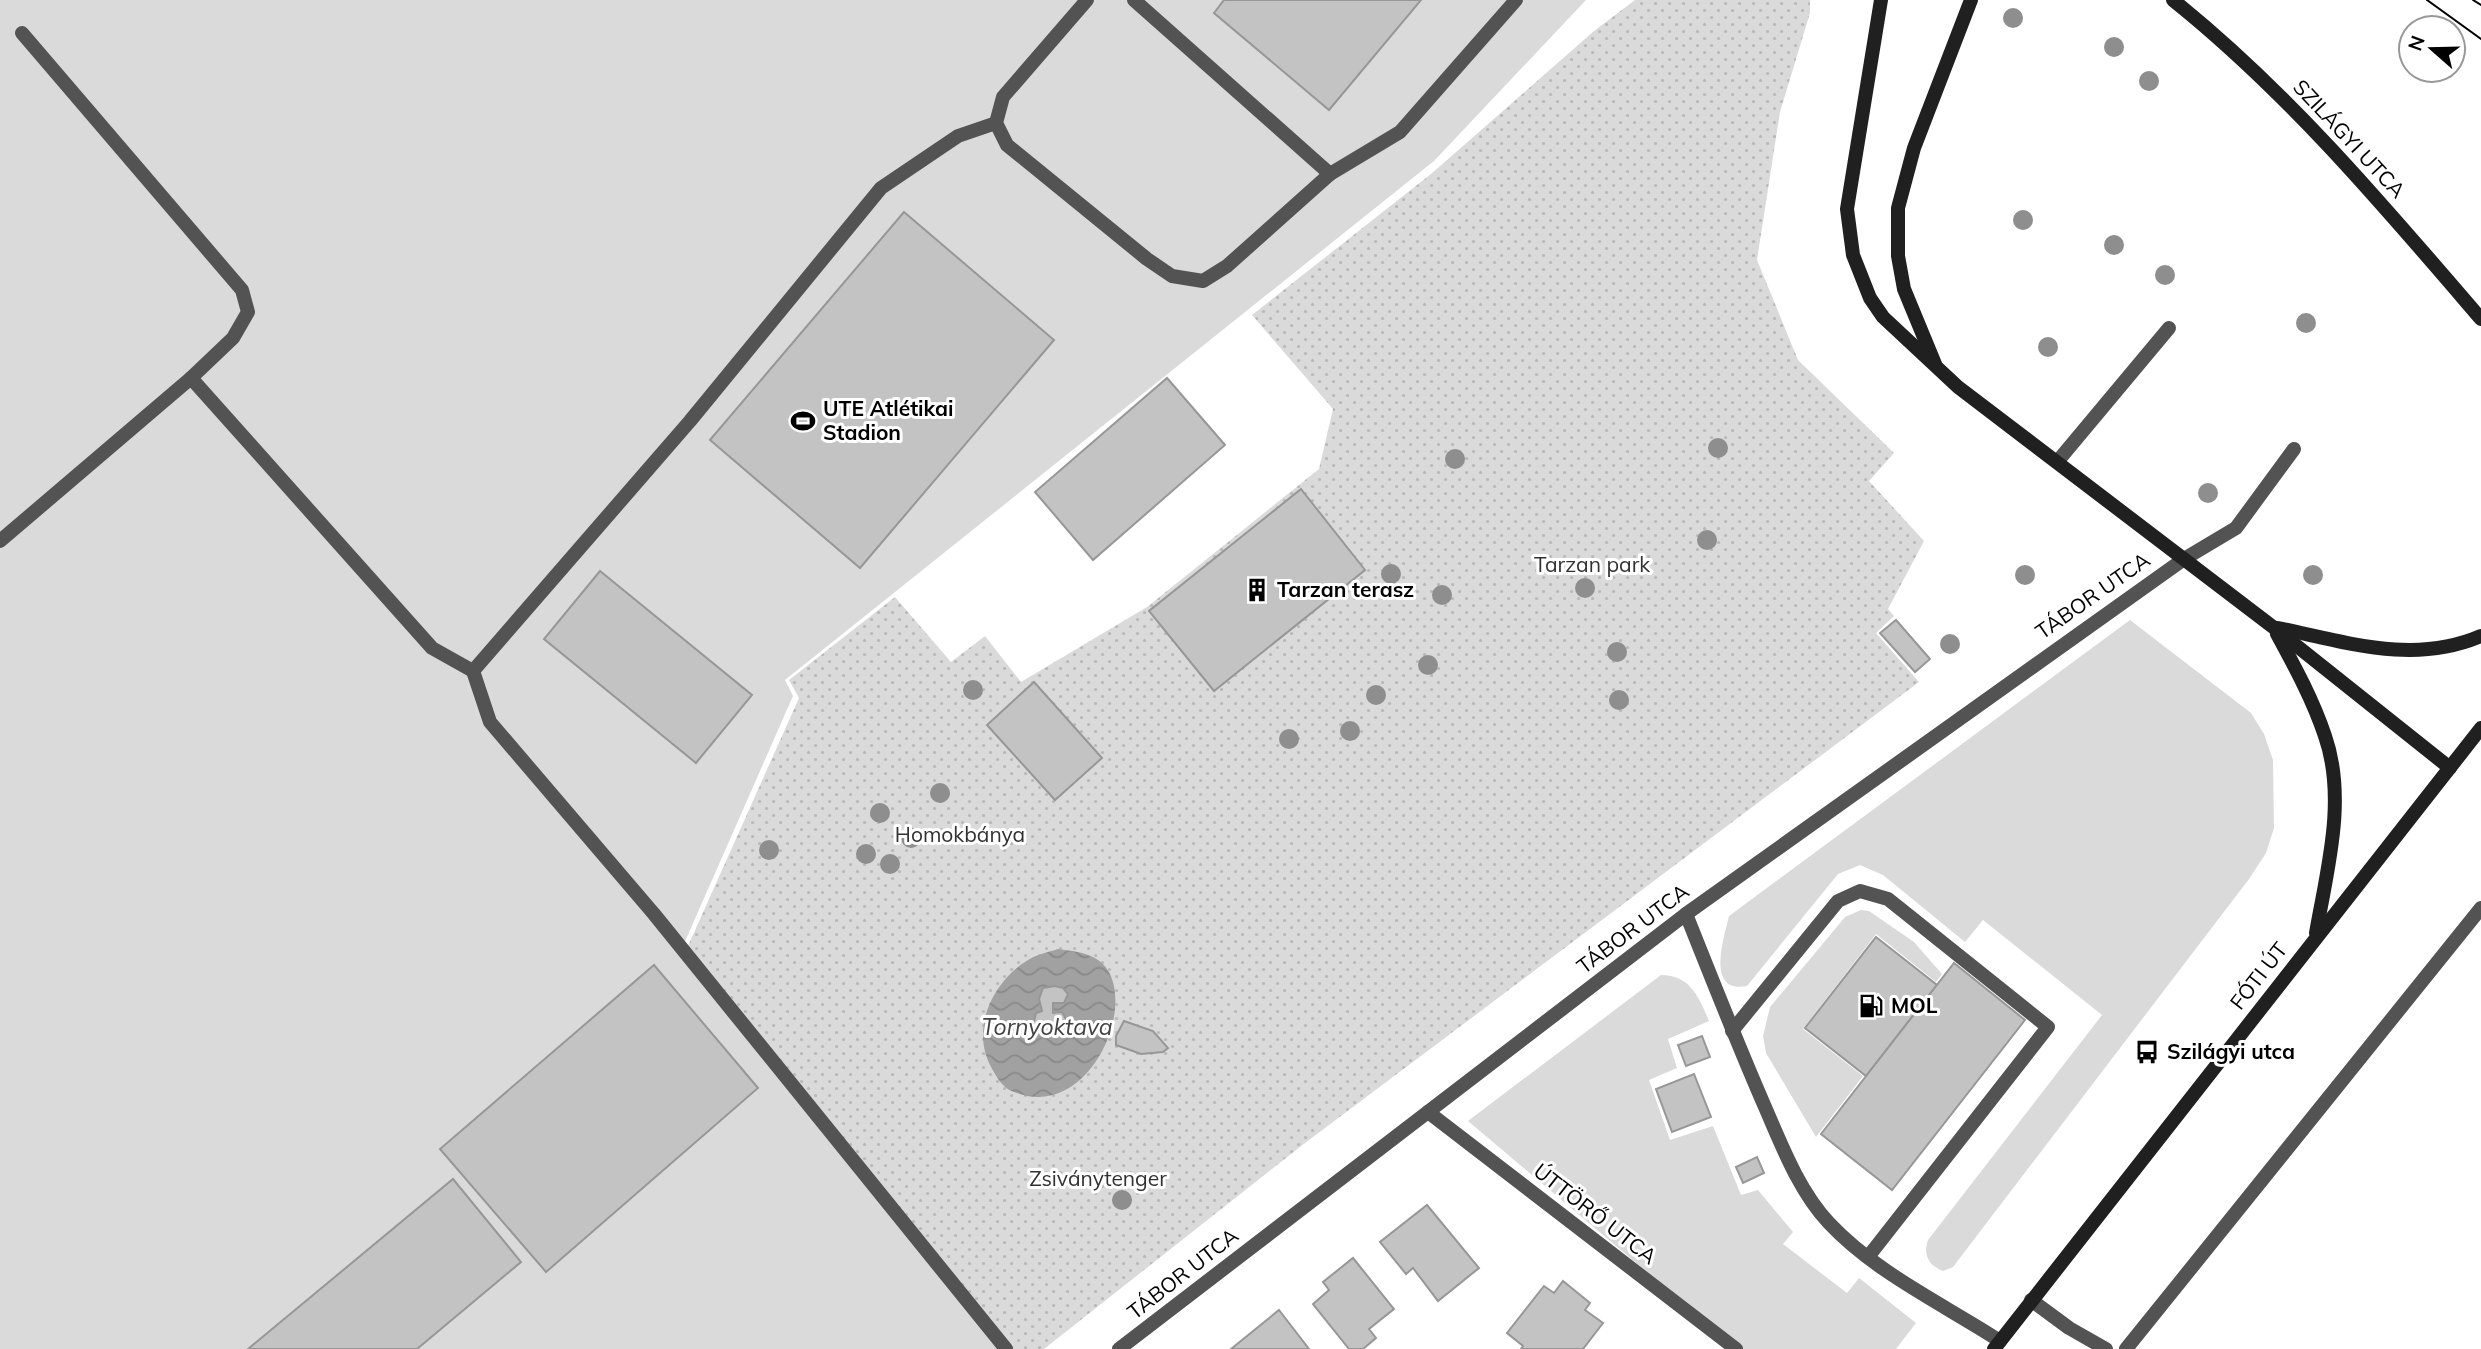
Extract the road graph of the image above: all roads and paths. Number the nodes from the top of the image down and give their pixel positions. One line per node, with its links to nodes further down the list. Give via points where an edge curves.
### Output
1 (1087, 0): 10 (street, via 1003,97)
2 (1134, 0): 11 (street)
3 (1516, 0): 11 (street, via 1400,132)
4 (1881, 0): 14 (street, via 1850,176 1848,232 1870,298 1883,317)
5 (1971, 0): 9 (street)
6 (1982, 0): 9 (street)
7 (2173, 0): 12 (street, SZILÁGYI UTCA, via 2234,49 2302,116)
8 (22, 33): 15 (street, via 242,290 248,312 233,338)
9 (1947, 64): 14 (street, via 1914,148 1898,208 1898,256 1904,289)
10 (996, 123): 11 (street, via 1007,145 1147,259 1172,276 1203,281 1227,266); 22 (street, via 958,136 881,188 690,421)
11 (1330, 174)
12 (2481, 319)
13 (2169, 328): 17 (street)
14 (1936, 368): 17 (street)
15 (191, 378): 18 (street); 22 (street, via 432,648)
16 (2294, 449): 19 (street, TÁBOR UTCA, via 2236,528)
17 (2057, 463): 19 (street)
18 (0, 541)
19 (2184, 559): 20 (street); 25 (street, TÁBOR UTCA)
20 (2273, 626): 21 (street, via 2386,650 2432,651); 24 (street); 27 (street, via 2326,738 2334,782 2330,855)
21 (2481, 636)
22 (473, 671): 33 (street, via 490,722 654,914)
23 (2481, 728): 24 (street, FÓTI ÚT)
24 (2450, 768): 27 (street, FÓTI ÚT)
25 (1686, 914): 28 (street); 29 (street, TÁBOR UTCA)
26 (2478, 917): 37 (street)
27 (2316, 937): 31 (street, FÓTI ÚT)
28 (1732, 1031): 30 (street, via 1788,1158 1814,1203 1828,1222); 30 (street, via 1838,901 1860,891 1888,899 2048,1027)
29 (1429, 1112): 34 (street, TÁBOR UTCA); 35 (street, ÚTTÖRŐ UTCA)
30 (1868, 1257): 32 (street)
31 (2031, 1300): 32 (street, FÓTI ÚT); 36 (street)
32 (1997, 1345)
33 (1006, 1349)
34 (1119, 1349)
35 (1736, 1349)
36 (2106, 1349)
37 (2126, 1349)

